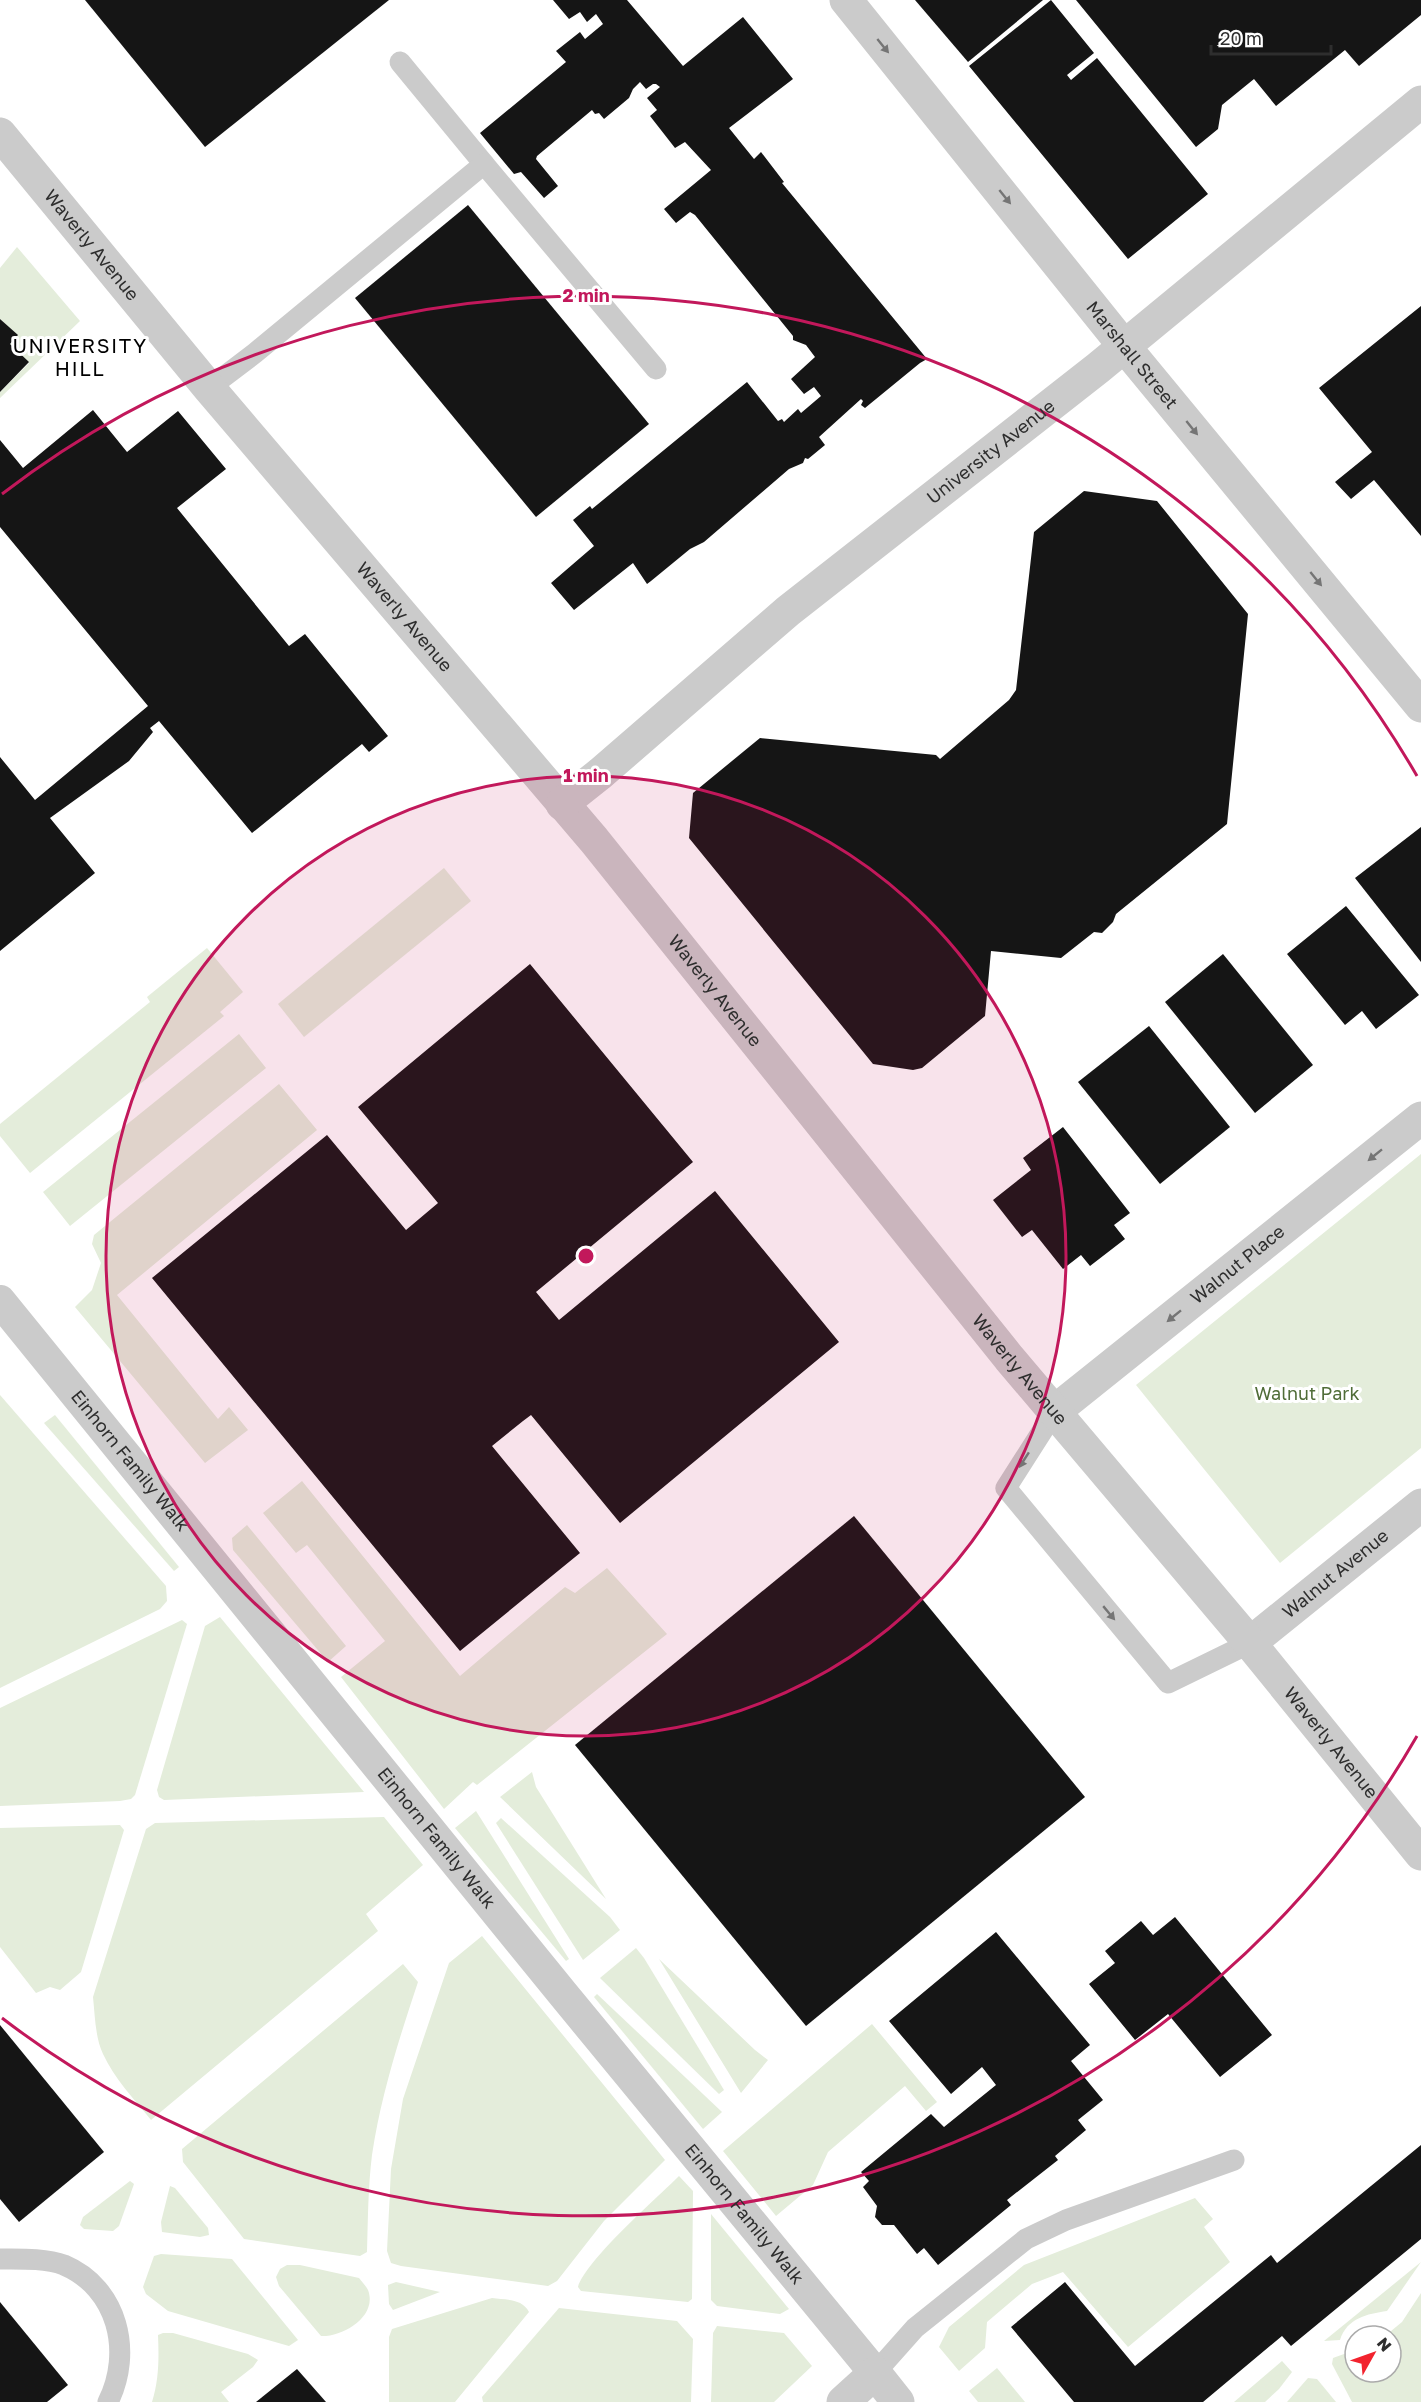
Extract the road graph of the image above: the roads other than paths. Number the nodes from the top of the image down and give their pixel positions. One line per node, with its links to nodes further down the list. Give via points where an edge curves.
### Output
1 (846, 0): 6 (street, Marshall Street, one-way to 6)
2 (400, 62): 5 (lane)
3 (1421, 102): 6 (street, University Avenue)
4 (0, 134): 8 (street, Waverly Avenue)
5 (484, 164): 7 (lane); 8 (lane)
6 (1124, 346): 9 (street, Marshall Street, one-way to 9); 10 (street, University Avenue, via 788,611)
7 (656, 369)
8 (209, 388): 10 (street, Waverly Avenue)
9 (1420, 704)
10 (562, 804): 13 (street, Waverly Avenue)
11 (1421, 1118): 13 (street, Walnut Place, one-way to 13)
12 (0, 1301): 19 (street, Einhorn Family Walk)
13 (1055, 1411): 15 (street, Waverly Avenue); 15 (lane, one-way to 15, via 1006,1488 1168,1683)
14 (1421, 1505): 15 (street, Walnut Avenue)
15 (1250, 1643): 16 (street, Waverly Avenue)
16 (1421, 1854)
17 (1234, 2160): 19 (lane, via 1066,2220 1026,2239 915,2328)
18 (0, 2259): 20 (lane, via 62,2264 84,2275 100,2291 120,2333 118,2374)
19 (875, 2373): 21 (street); 22 (street)
20 (108, 2402)
21 (843, 2402)
22 (898, 2402)

